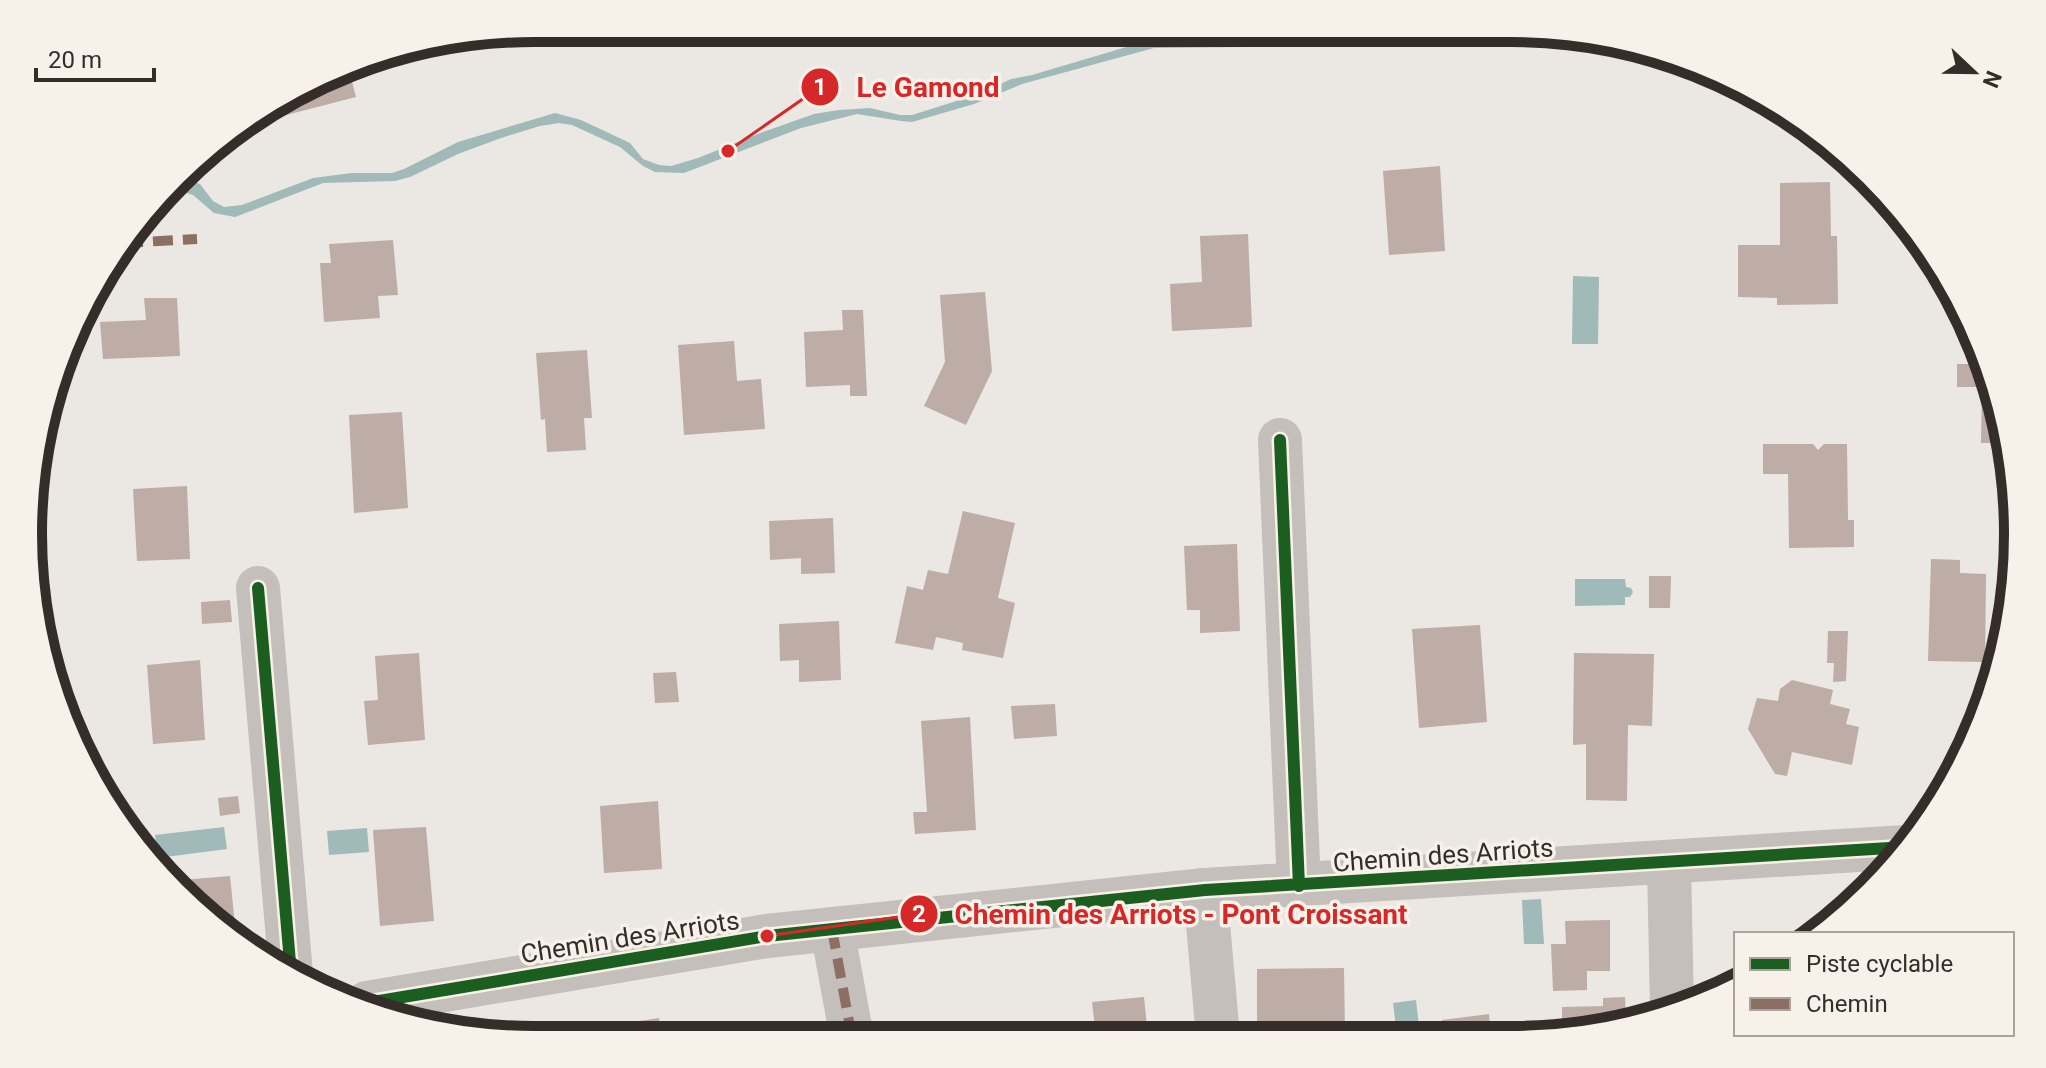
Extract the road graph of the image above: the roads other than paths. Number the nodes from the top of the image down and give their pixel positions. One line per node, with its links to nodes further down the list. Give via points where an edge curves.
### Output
1 (1280, 440): 5 (street)
2 (258, 588): 8 (street)
3 (1890, 848): 4 (street, Chemin des Arriots)
4 (1669, 863): 5 (street, Chemin des Arriots); 9 (street)
5 (1299, 886): 6 (street, Chemin des Arriots)
6 (1205, 890): 7 (street, Chemin des Arriots); 12 (street)
7 (832, 929): 10 (street, Chemin des Arriots); 11 (street)
8 (290, 961)
9 (1672, 999)
10 (379, 1001)
11 (850, 1026)
12 (1217, 1026)

